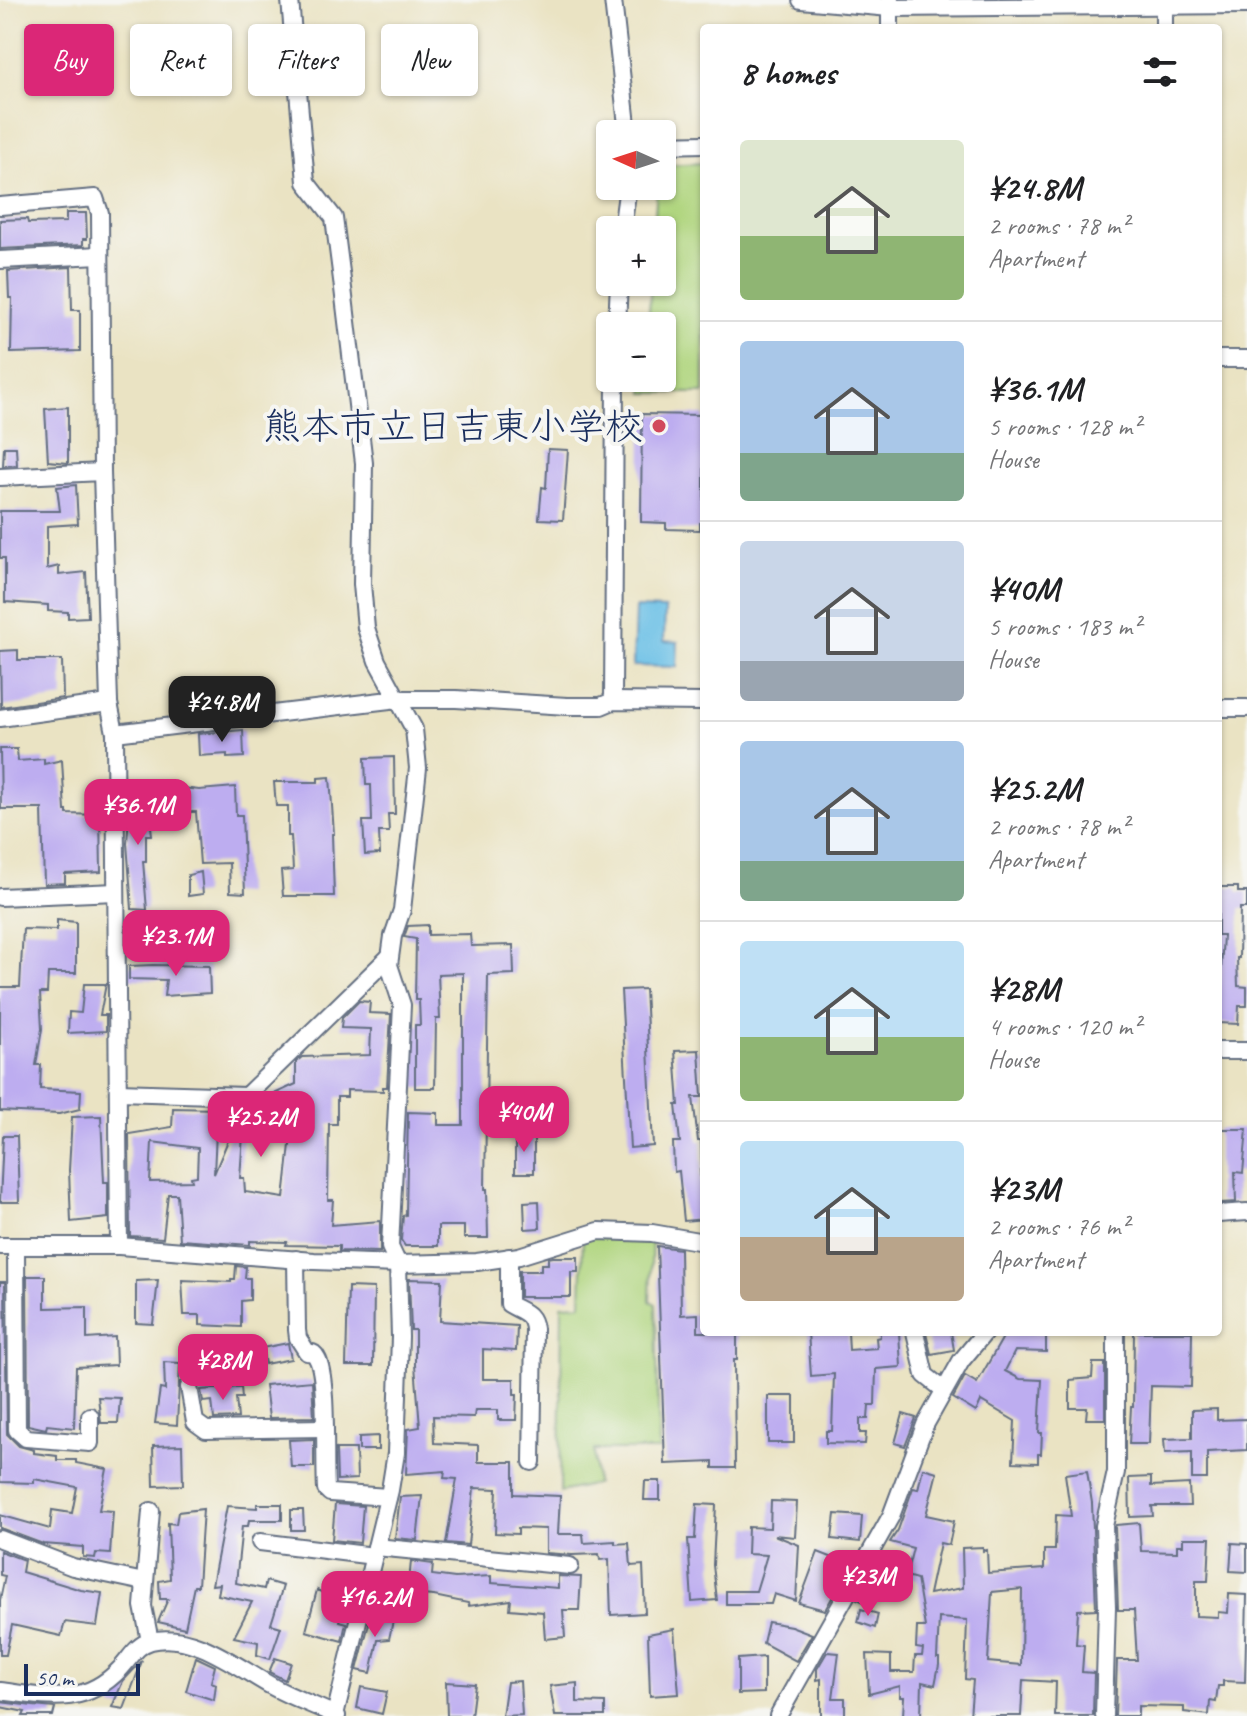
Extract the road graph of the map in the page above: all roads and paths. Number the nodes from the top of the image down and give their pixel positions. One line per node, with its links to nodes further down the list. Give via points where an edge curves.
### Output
1 (290, 0): 19 (street, via 306,182 334,218 342,280 364,463 366,628)
2 (613, 0): 8 (street)
3 (801, 0): 5 (street)
4 (1164, 2): 5 (street); 6 (street); 7 (street)
5 (890, 4)
6 (1247, 5)
7 (1164, 24)
8 (626, 120)
9 (700, 144): 10 (street)
10 (676, 145)
11 (0, 206): 12 (street, via 95,198)
12 (100, 255): 13 (street); 17 (street)
13 (0, 260)
14 (1222, 359): 15 (street)
15 (1247, 359)
16 (615, 392): 20 (street)
17 (102, 472): 18 (street); 22 (street)
18 (0, 477)
19 (398, 699): 20 (street, via 567,706); 26 (street); 29 (street, via 414,729 418,768 402,910)
20 (613, 701): 21 (street)
21 (700, 702)
22 (109, 703): 25 (street); 26 (street)
23 (1222, 708): 24 (street)
24 (1247, 708)
25 (0, 718)
26 (115, 733): 27 (street)
27 (116, 892): 28 (street); 32 (street)
28 (0, 897)
29 (390, 956): 32 (street, via 246,1096); 40 (street, via 402,1005 390,1247)
30 (1222, 1051): 31 (street)
31 (1247, 1051)
32 (118, 1092): 37 (street)
33 (1247, 1212): 34 (street)
34 (1222, 1214)
35 (700, 1241): 38 (street, via 599,1231)
36 (8, 1246): 37 (street); 46 (street, via 17,1430 26,1438 90,1443)
37 (119, 1246): 39 (street)
38 (509, 1257): 40 (street); 48 (street, via 509,1304 533,1319)
39 (296, 1259): 40 (street); 47 (street, via 298,1338 318,1359)
40 (398, 1264): 49 (street, via 396,1453)
41 (916, 1336): 45 (street, via 925,1375)
42 (982, 1336): 45 (street)
43 (1116, 1336): 60 (street, via 1116,1472 1104,1526)
44 (189, 1387): 47 (street, via 195,1422 206,1430)
45 (944, 1390): 59 (street, via 891,1516)
46 (90, 1416)
47 (323, 1428): 49 (street, via 326,1489)
48 (532, 1462)
49 (388, 1497): 53 (street)
50 (151, 1511): 55 (street)
51 (0, 1539): 55 (street, via 73,1567)
52 (260, 1542): 53 (street)
53 (375, 1551): 54 (street); 58 (street)
54 (570, 1566)
55 (144, 1582): 56 (street)
56 (150, 1641): 57 (street, via 137,1648 105,1685 85,1694 65,1698); 58 (street, via 187,1643 210,1651)
57 (0, 1691)
58 (336, 1715)
59 (778, 1716)
60 (1104, 1716)

